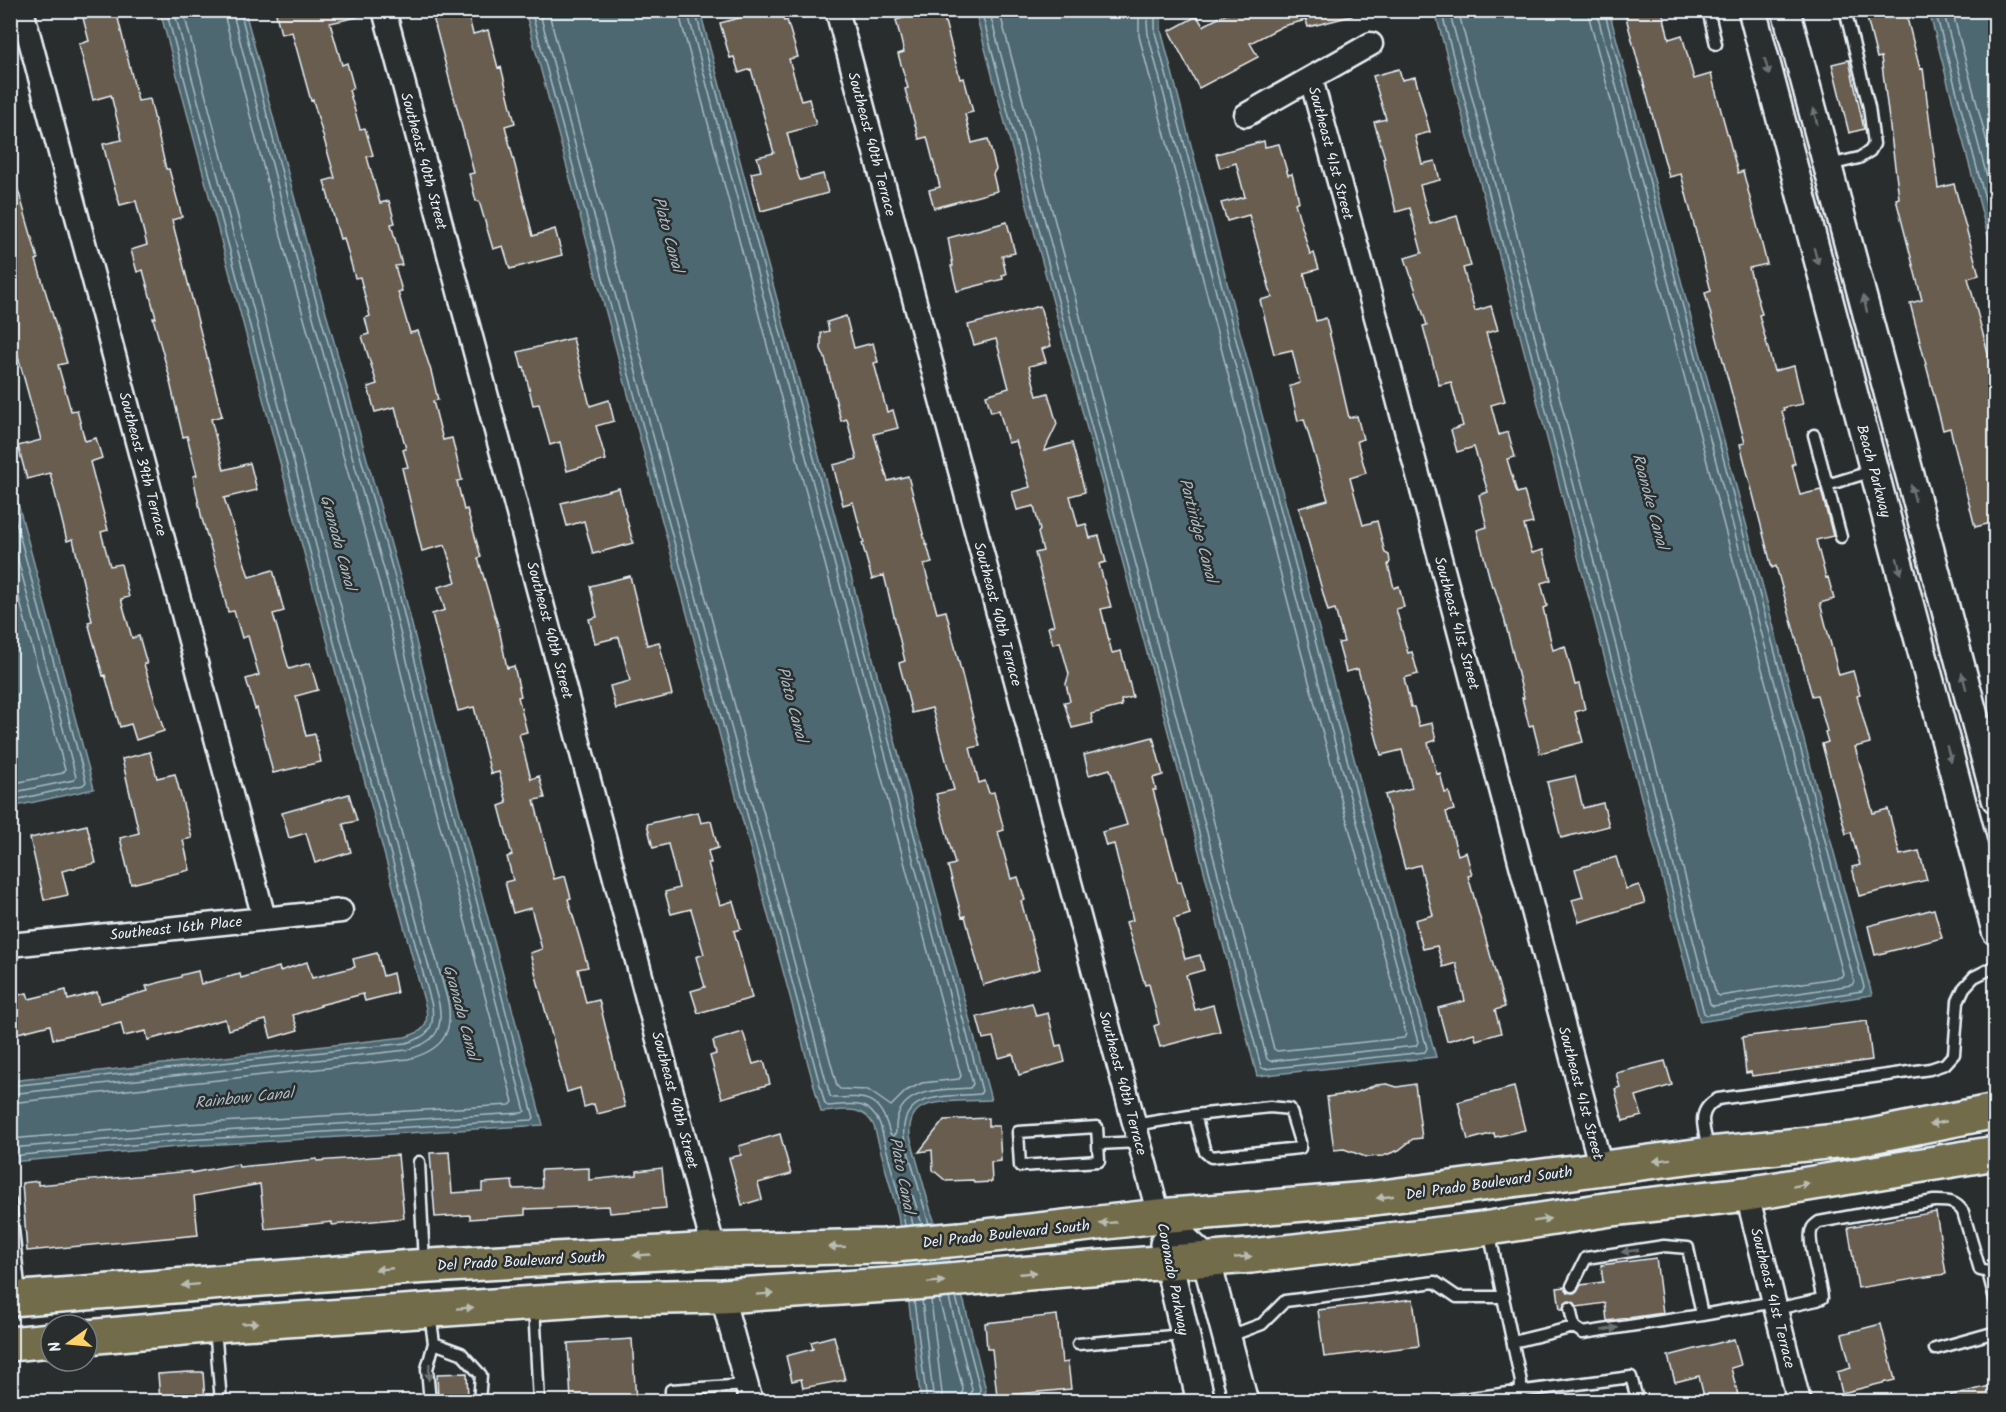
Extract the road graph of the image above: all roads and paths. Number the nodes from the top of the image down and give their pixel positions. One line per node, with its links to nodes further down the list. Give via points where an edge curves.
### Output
1 (22, 10): 22 (street, Southeast 39th Terrace)
2 (384, 10): 41 (street, Southeast 40th Street)
3 (837, 10): 28 (street, Southeast 40th Terrace)
4 (1708, 10): 9 (lane)
5 (1752, 10): 13 (street, Beach Parkway, one-way to 13)
6 (1786, 10): 12 (street, one-way to 6)
7 (1845, 10): 12 (lane, via 1874,144 1859,158)
8 (1371, 44): 10 (street, Southeast 41st Street)
9 (1716, 44)
10 (1311, 79): 11 (street, Southeast 41st Street); 34 (street, Southeast 41st Street)
11 (1246, 115)
12 (1830, 171): 13 (street); 17 (street, one-way to 12)
13 (1798, 185): 15 (street, Beach Parkway, one-way to 15)
14 (1814, 435): 16 (lane)
15 (1874, 471): 16 (lane); 18 (street, Beach Parkway)
16 (1827, 485): 19 (lane)
17 (1922, 524): 18 (street); 20 (street, one-way to 17)
18 (1890, 533): 23 (street, Beach Parkway, one-way to 23)
19 (1841, 537)
20 (1995, 799)
21 (341, 911): 22 (street, Southeast 16th Place)
22 (264, 918): 24 (street, Southeast 16th Place)
23 (1995, 931)
24 (10, 945)
25 (1995, 966): 32 (lane, via 1974,977 1964,988 1958,1001 1954,1054 1945,1064 1718,1099 1703,1114)
26 (1995, 1111): 29 (main road, Del Prado Boulevard South, one-way to 29)
27 (1195, 1114): 27 (lane, via 1205,1152 1211,1157 1300,1148 1290,1108); 28 (lane)
28 (1136, 1133): 30 (lane); 38 (street, Southeast 40th Terrace)
29 (1856, 1139): 32 (main road, Del Prado Boulevard South); 35 (main road, via 1840,1156 1763,1168)
30 (1098, 1144): 30 (lane, via 1097,1127 1018,1132 1020,1167 1099,1161)
31 (1995, 1153): 35 (main road, one-way to 31)
32 (1710, 1154): 34 (main road, Del Prado Boulevard South, one-way to 34)
33 (419, 1162): 44 (lane)
34 (1601, 1168): 37 (main road, via 1595,1194); 38 (main road, Del Prado Boulevard South, one-way to 38, via 1368,1199)
35 (1747, 1194): 37 (main road); 53 (street, Southeast 41st Terrace)
36 (10, 1201): 50 (lane)
37 (1577, 1215): 39 (main road, one-way to 37)
38 (1159, 1216): 40 (main road, Del Prado Boulevard South, one-way to 40, via 895,1245); 42 (street, Coronado Parkway); 43 (street, Coronado Parkway)
39 (1488, 1228): 42 (main road, one-way to 39); 49 (lane)
40 (778, 1248): 41 (main road, Del Prado Boulevard South); 47 (main road, via 741,1275)
41 (714, 1250): 44 (main road, Del Prado Boulevard South, one-way to 44); 48 (main road, via 696,1275)
42 (1206, 1259): 43 (main road); 62 (street)
43 (1167, 1262): 47 (main road, one-way to 43); 61 (street, Coronado Parkway)
44 (424, 1266): 50 (main road, Del Prado Boulevard South, one-way to 50)
45 (1992, 1271): 52 (lane); 53 (lane, via 1980,1270 1958,1205 1934,1201 1819,1222 1811,1230 1810,1239 1822,1298)
46 (1572, 1286): 56 (lane, one-way to 46, via 1688,1248 1664,1246 1586,1257)
47 (722, 1296): 48 (main road); 69 (street)
48 (665, 1297): 51 (main road)
49 (1504, 1298): 62 (lane, via 1457,1297 1435,1282 1296,1300 1285,1302 1262,1324); 64 (lane)
50 (15, 1299)
51 (534, 1303): 55 (main road, one-way to 51); 76 (lane)
52 (1995, 1303)
53 (1775, 1306): 56 (lane); 81 (street, Southeast 41st Terrace)
54 (1570, 1308): 58 (lane)
55 (430, 1310): 57 (main road, one-way to 55); 65 (lane)
56 (1702, 1316): 58 (lane, one-way to 56, via 1583,1333)
57 (214, 1325): 60 (main road); 73 (lane)
58 (1574, 1327): 64 (lane)
59 (1995, 1332): 68 (lane)
60 (99, 1335)
61 (1184, 1335): 67 (lane); 72 (street, Coronado Parkway)
62 (1227, 1337): 78 (street)
63 (39, 1341): 66 (main road)
64 (1513, 1342): 70 (lane)
65 (434, 1343): 74 (lane, one-way to 74, via 428,1369); 75 (lane, via 461,1353 481,1375)
66 (10, 1344)
67 (1078, 1344)
68 (1935, 1349)
69 (749, 1393): 77 (lane, via 670,1389)
70 (1521, 1396): 71 (lane); 80 (lane, via 1631,1377)
71 (1470, 1399): 79 (lane)
72 (1192, 1400)
73 (221, 1401)
74 (430, 1401)
75 (479, 1401)
76 (539, 1401)
77 (671, 1401)
78 (1244, 1401)
79 (1440, 1401)
80 (1638, 1401)
81 (1799, 1401)

